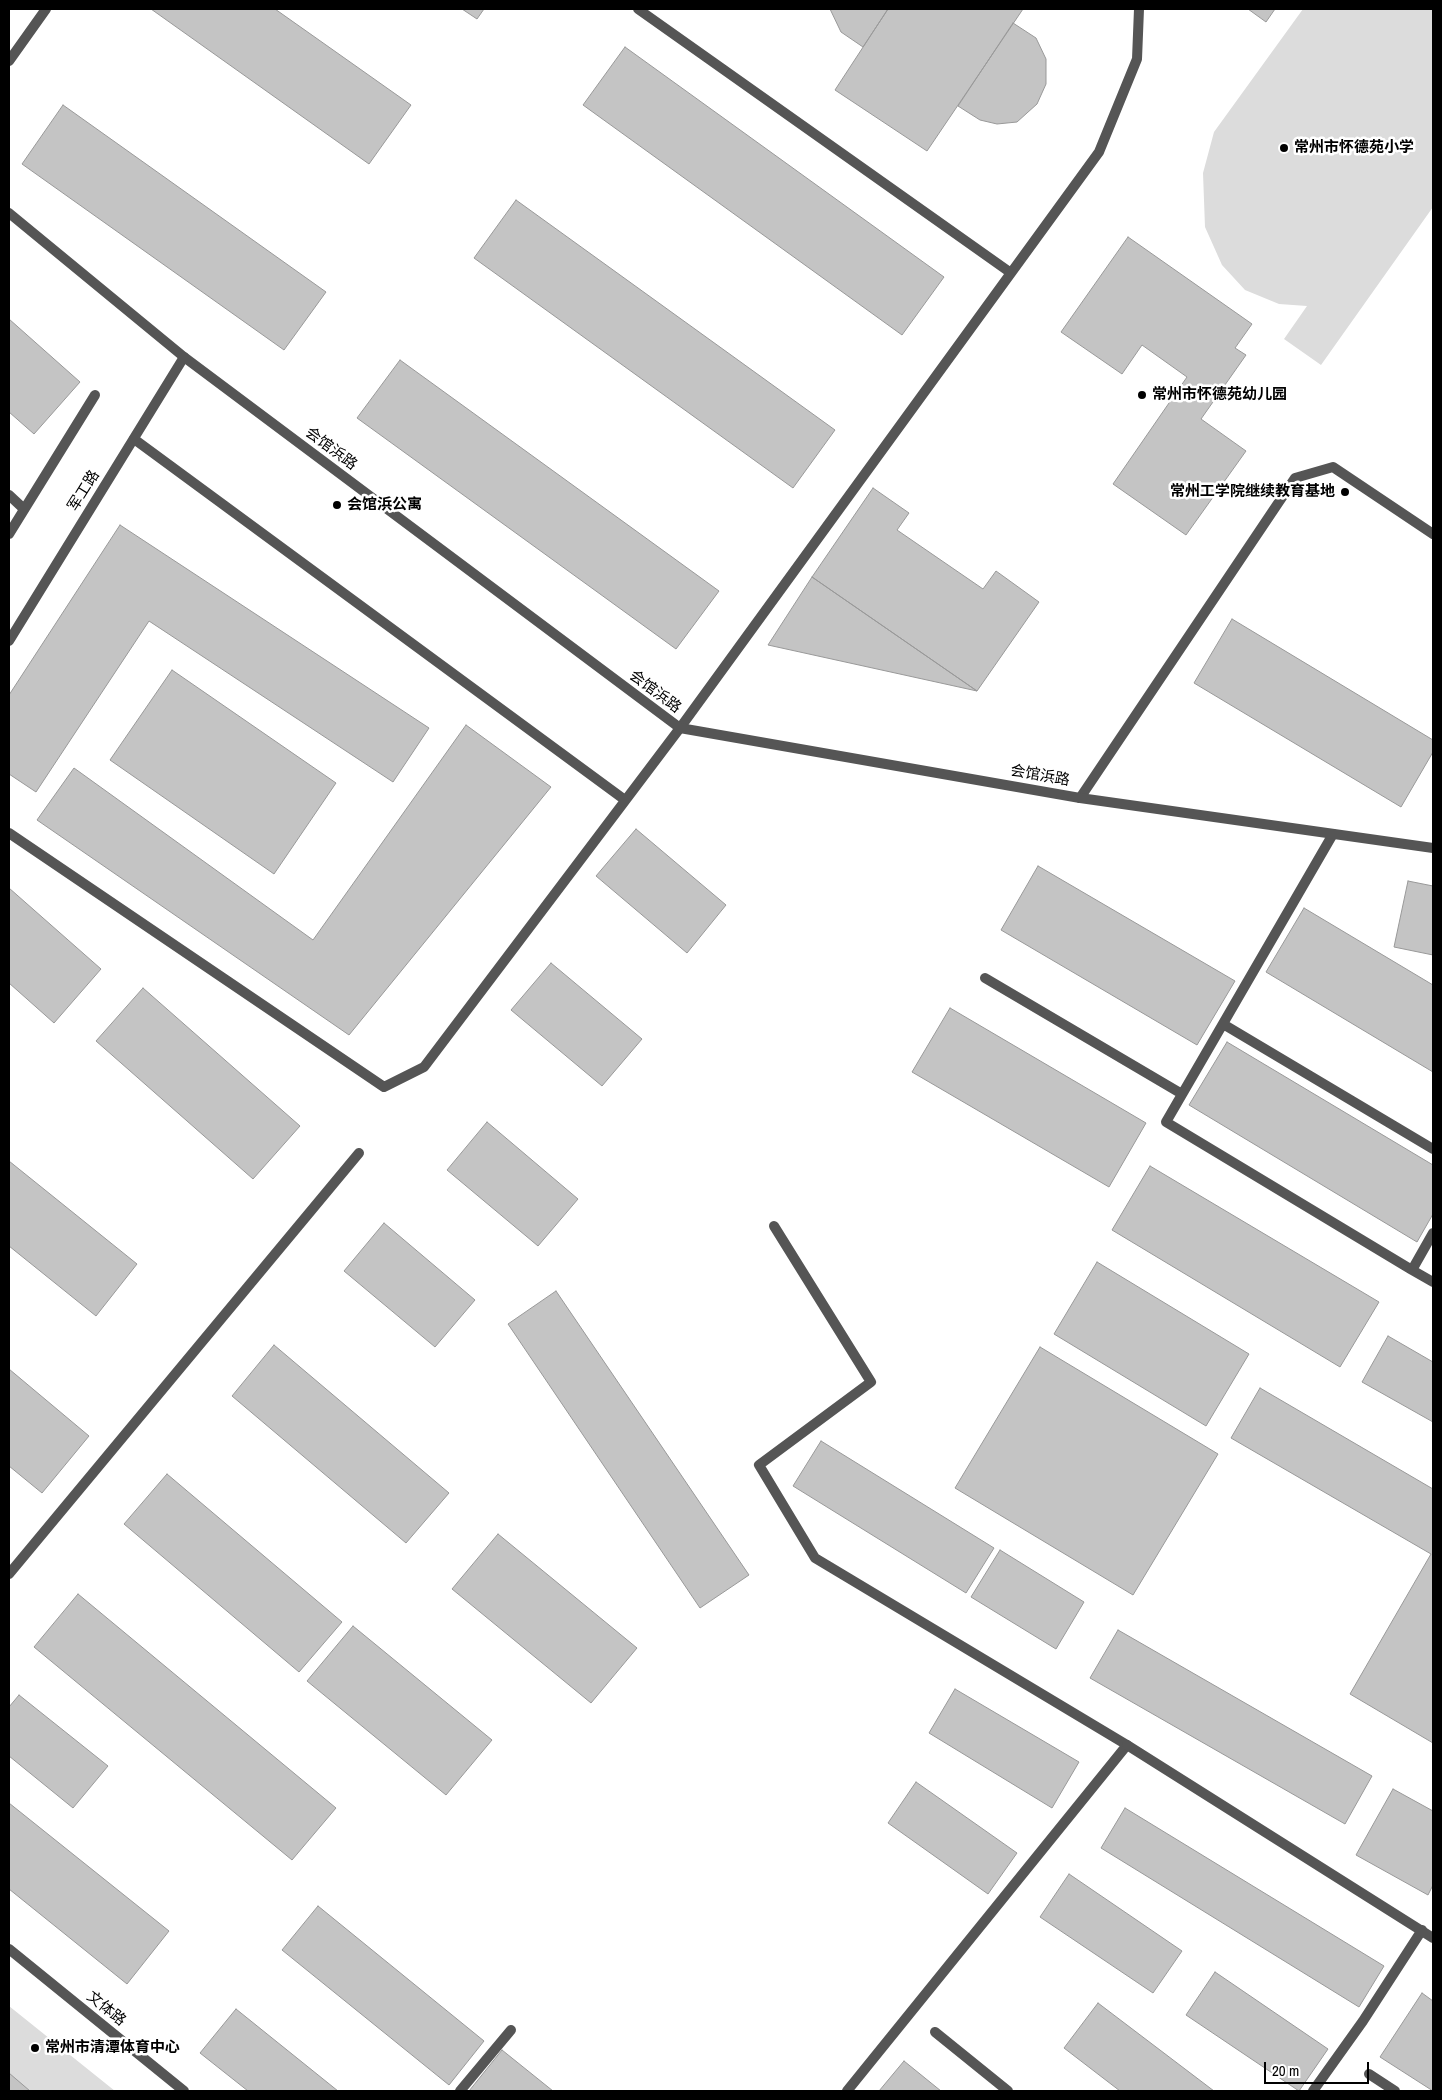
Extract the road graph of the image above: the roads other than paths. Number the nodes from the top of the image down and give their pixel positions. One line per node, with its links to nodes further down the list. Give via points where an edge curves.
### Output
1 (46, 9): 4 (street)
2 (638, 9): 6 (street)
3 (1139, 9): 6 (street, via 1137,59 1099,152)
4 (9, 61)
5 (9, 213): 7 (street, 会馆浜路)
6 (1011, 273): 15 (street)
7 (184, 357): 9 (street, 军工路); 15 (street, 会馆浜路)
8 (95, 395): 11 (street)
9 (134, 439): 14 (street, 军工路); 17 (street)
10 (9, 495): 11 (street)
11 (24, 509): 12 (street)
12 (9, 534)
13 (1433, 534): 16 (street, via 1333,467 1295,478)
14 (9, 641)
15 (680, 728): 16 (street, 会馆浜路); 17 (street)
16 (1080, 798): 19 (street, 会馆浜路)
17 (625, 800): 18 (street, via 424,1067 384,1087)
18 (9, 832)
19 (1333, 834): 20 (street, 会馆浜路); 22 (street)
20 (1433, 848)
21 (985, 978): 23 (street)
22 (1223, 1024): 23 (street); 24 (street)
23 (1182, 1094): 28 (street, via 1166,1122)
24 (1433, 1149)
25 (359, 1153): 30 (street)
26 (774, 1226): 31 (street, via 871,1382 759,1465 815,1558)
27 (1433, 1233): 28 (street)
28 (1412, 1270): 29 (street)
29 (1433, 1282)
30 (9, 1574)
31 (1127, 1745): 32 (street); 40 (street)
32 (1422, 1930): 33 (street); 42 (street)
33 (1433, 1938)
34 (9, 1949): 38 (street, 文体路)
35 (510, 2030): 39 (street)
36 (936, 2032): 41 (street)
37 (1369, 2074): 43 (street)
38 (184, 2091)
39 (460, 2091)
40 (847, 2091)
41 (1008, 2091)
42 (1313, 2091)
43 (1395, 2091)

